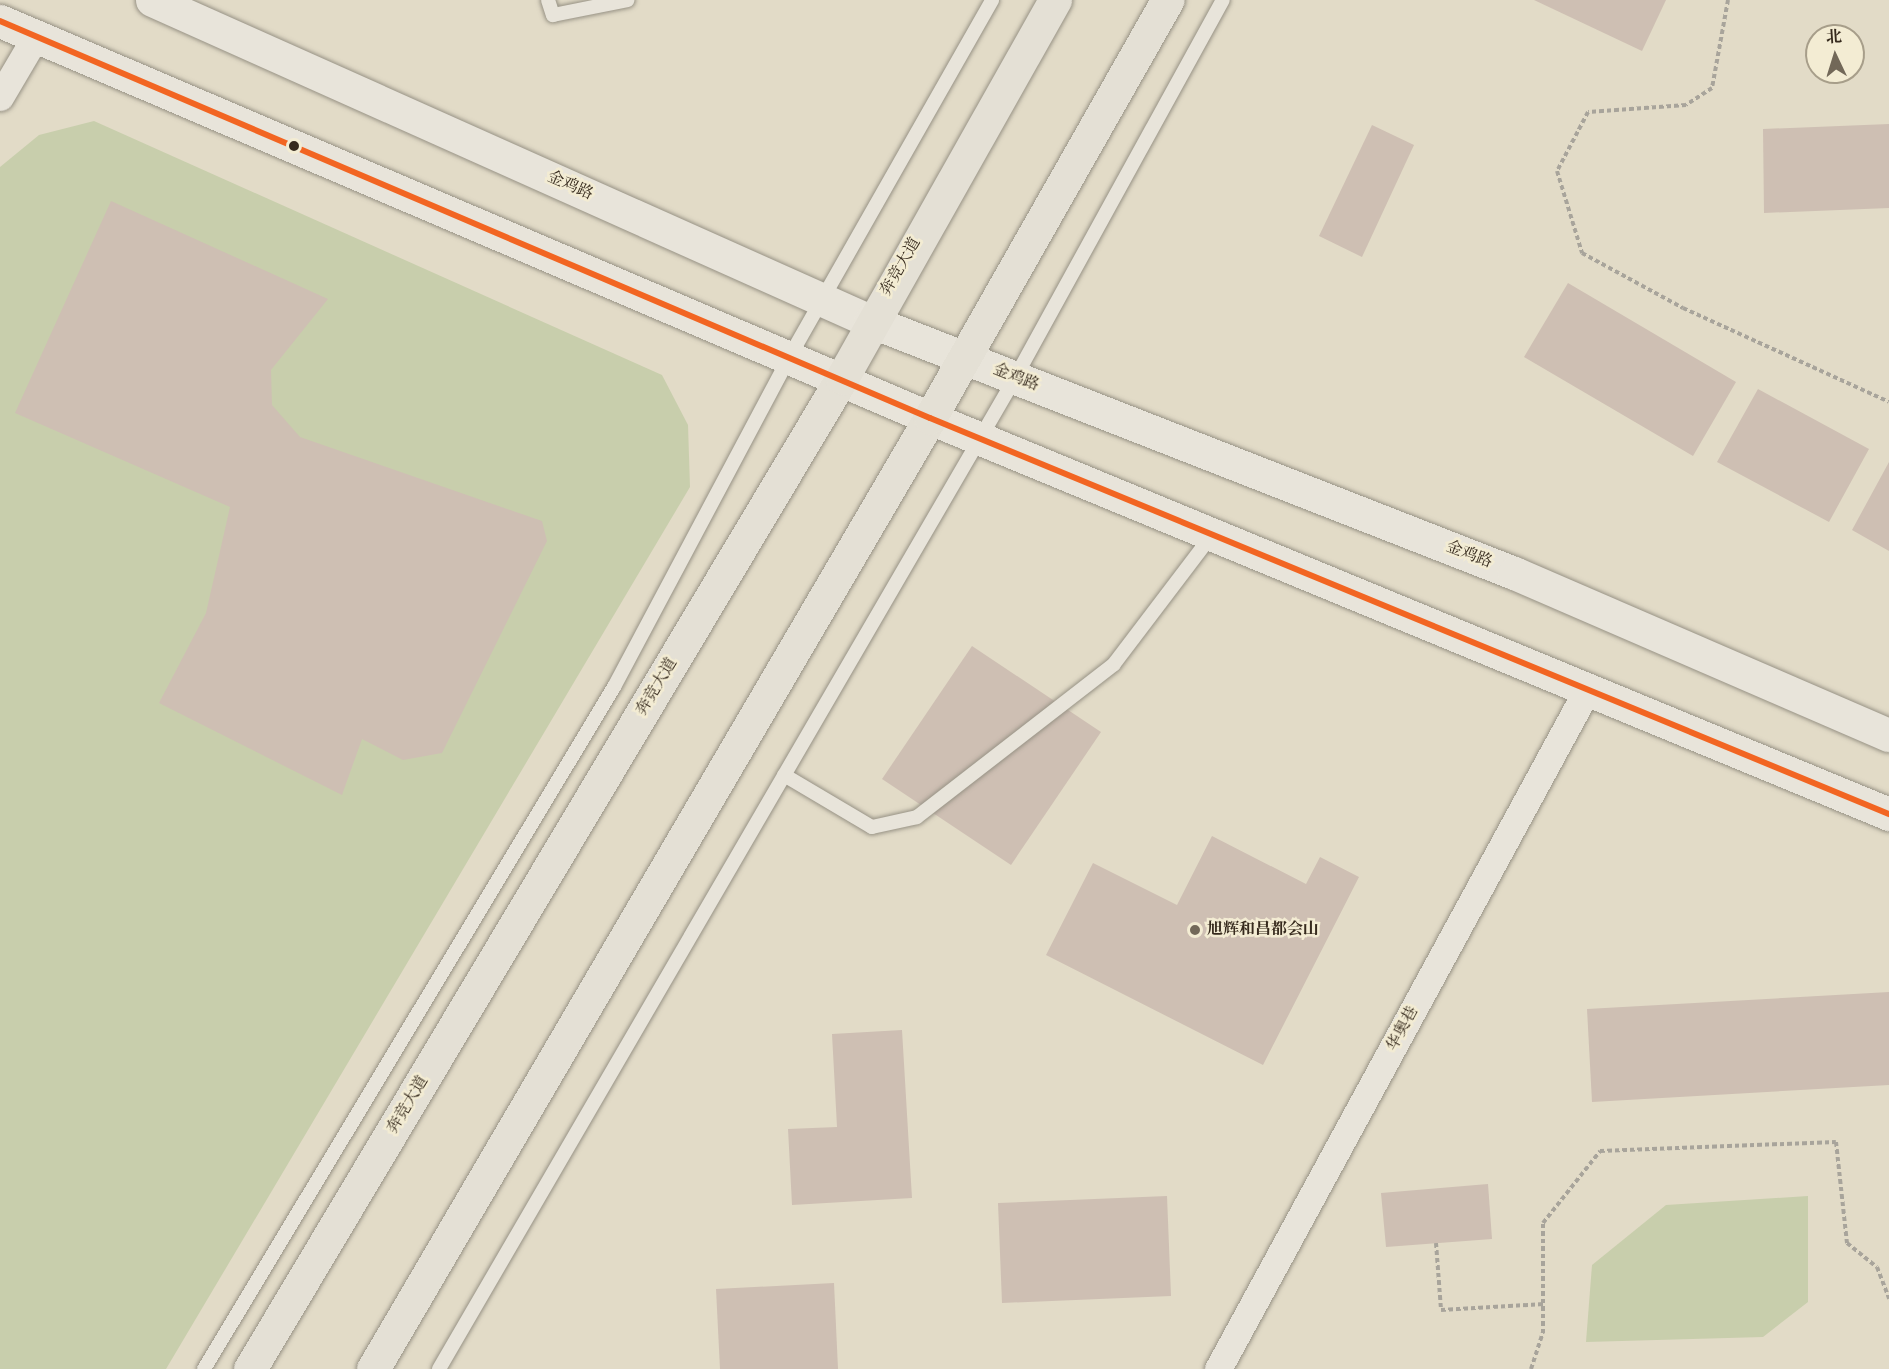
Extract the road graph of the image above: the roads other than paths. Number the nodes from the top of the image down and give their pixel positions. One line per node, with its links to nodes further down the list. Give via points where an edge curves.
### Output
1 (152, 0): 11 (main road, 金鸡路)
2 (548, 0): 3 (lane, via 553,15)
3 (628, 0)
4 (992, 0): 11 (lane)
5 (1054, 0): 12 (main road, 奔竞大道)
6 (1167, 0): 14 (main road)
7 (1223, 0): 16 (lane)
8 (0, 21): 9 (main road)
9 (36, 36): 10 (street); 13 (main road)
10 (0, 97)
11 (824, 300): 12 (main road, 金鸡路); 13 (lane)
12 (870, 321): 14 (main road, 金鸡路); 15 (main road, 奔竞大道)
13 (790, 356): 15 (main road); 24 (lane, via 614,687)
14 (965, 358): 16 (main road, 金鸡路); 17 (main road)
15 (842, 378): 17 (main road); 25 (main road, 奔竞大道)
16 (1015, 378): 18 (lane); 21 (main road, 金鸡路, via 1514,573)
17 (930, 418): 18 (main road); 26 (main road)
18 (977, 438): 19 (main road); 22 (lane)
19 (1212, 535): 20 (main road); 22 (lane, via 1114,664 917,817 872,827)
20 (1587, 690): 23 (main road); 28 (street, 华奥巷)
21 (1889, 735)
22 (784, 775): 27 (lane)
23 (1889, 814)
24 (204, 1369)
25 (250, 1369)
26 (372, 1369)
27 (439, 1369)
28 (1218, 1369)

